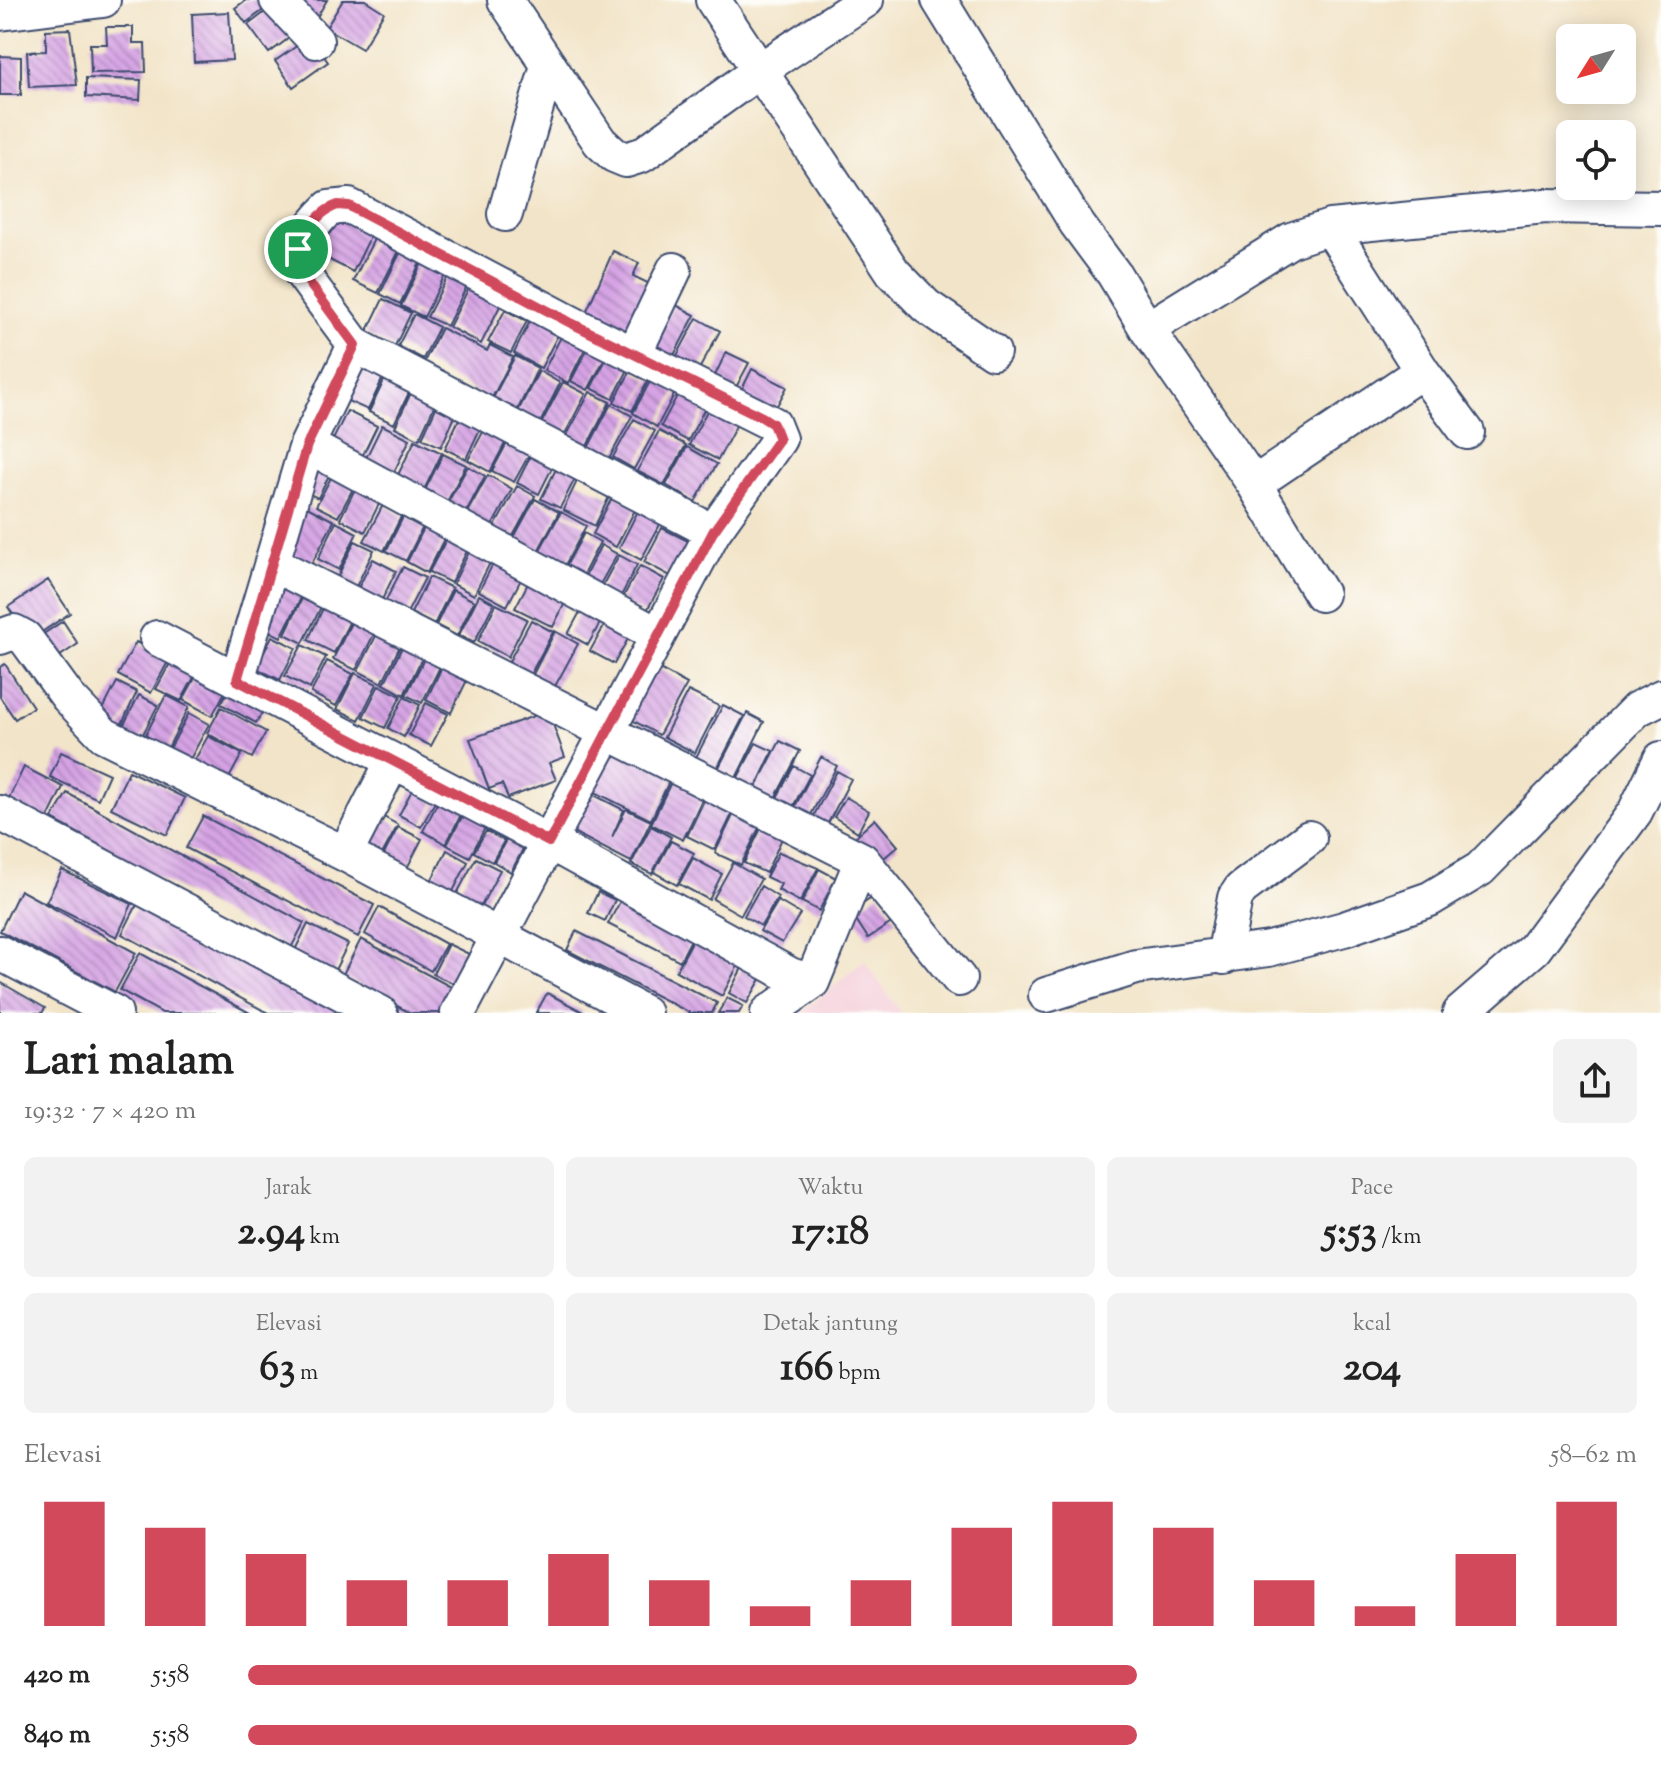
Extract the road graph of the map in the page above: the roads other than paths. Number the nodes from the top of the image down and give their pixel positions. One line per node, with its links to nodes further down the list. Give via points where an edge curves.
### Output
1 (103, 0): 7 (street)
2 (277, 0): 8 (street)
3 (505, 0): 9 (street)
4 (713, 0): 10 (street)
5 (866, 0): 10 (street)
6 (939, 0): 15 (street)
7 (0, 13)
8 (316, 41)
9 (548, 66): 10 (street, via 600,142 626,160 642,155); 12 (street)
10 (760, 70): 17 (street, via 893,272 926,306)
11 (1661, 208): 13 (street, via 1546,206)
12 (505, 214)
13 (1330, 227): 15 (street, via 1291,240); 19 (street)
14 (674, 270): 18 (street)
15 (1147, 329): 22 (street)
16 (355, 345): 18 (street, via 301,272 298,260 298,249 320,216 338,205 349,206); 21 (street); 23 (street)
17 (993, 352)
18 (634, 354): 23 (street, via 762,417 777,430 779,439)
19 (1422, 371): 20 (street); 22 (street)
20 (1467, 432)
21 (307, 445): 24 (street); 26 (street)
22 (1254, 484): 25 (street)
23 (713, 532): 26 (street)
24 (273, 564): 29 (street); 31 (street)
25 (1321, 594)
26 (658, 635): 31 (street)
27 (0, 637): 37 (street, via 14,632 25,638 104,735)
28 (157, 638): 29 (street)
29 (237, 680): 33 (street)
30 (1661, 697): 41 (street, via 1637,709 1480,869 1445,891 1344,929)
31 (606, 729): 36 (street); 38 (street)
32 (1661, 759): 50 (street, via 1635,812 1534,949)
33 (393, 761): 36 (street); 37 (street)
34 (0, 813): 46 (street)
35 (1309, 838): 41 (street, via 1241,889)
36 (549, 842): 39 (street); 43 (street, via 790,975)
37 (345, 854): 39 (street)
38 (862, 860): 42 (street); 43 (street)
39 (500, 938): 47 (street); 48 (street)
40 (0, 953): 45 (street)
41 (1224, 957): 44 (street, via 1136,967)
42 (959, 979)
43 (812, 982): 49 (street)
44 (1046, 995)
45 (115, 1013)
46 (380, 1013)
47 (458, 1013)
48 (644, 1013)
49 (768, 1013)
50 (1460, 1013)

